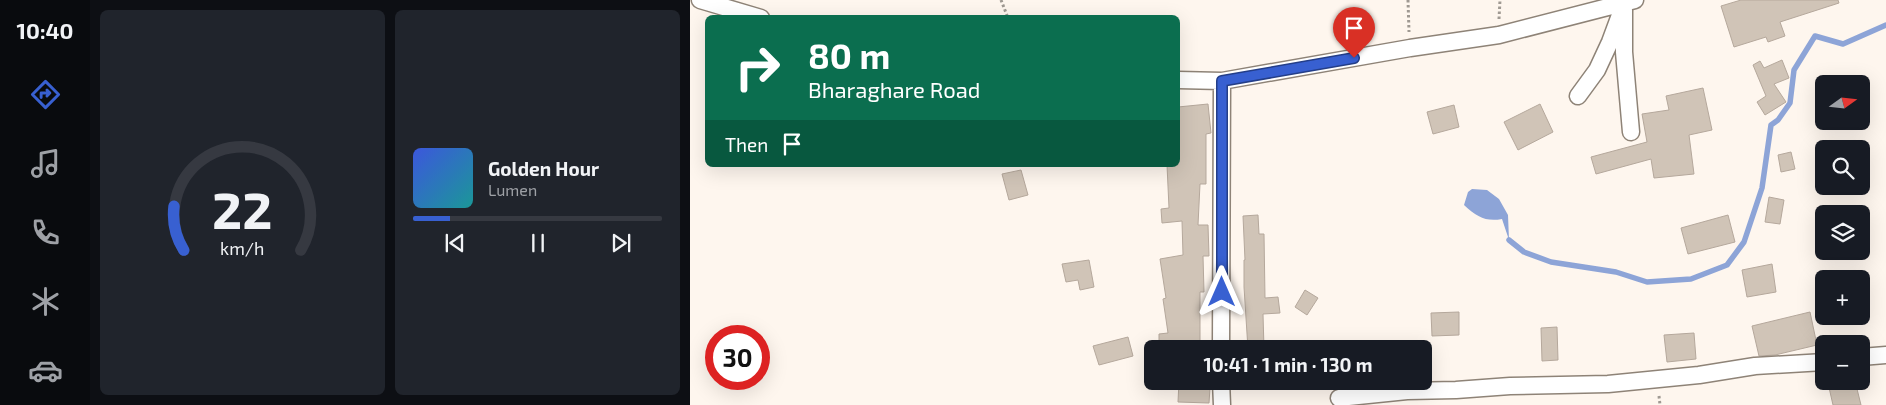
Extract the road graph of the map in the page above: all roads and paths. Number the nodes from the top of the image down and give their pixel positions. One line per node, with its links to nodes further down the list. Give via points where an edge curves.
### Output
1 (700, 0): 5 (street)
2 (1001, 0): 6 (path)
3 (1408, 0): 7 (path)
4 (1630, 2): 7 (street, via 1499,35); 10 (street, via 1597,70); 11 (street, via 1624,52)
5 (751, 15)
6 (1007, 15)
7 (1410, 48): 9 (street)
8 (1180, 80): 9 (street)
9 (1222, 81): 12 (street)
10 (1578, 96)
11 (1631, 132)
12 (1221, 340)
13 (1886, 355): 14 (street)
14 (1870, 356)
15 (1815, 363): 17 (street, via 1755,366 1608,384 1407,391)
16 (1221, 390): 18 (street)
17 (1339, 398)
18 (1222, 405)

